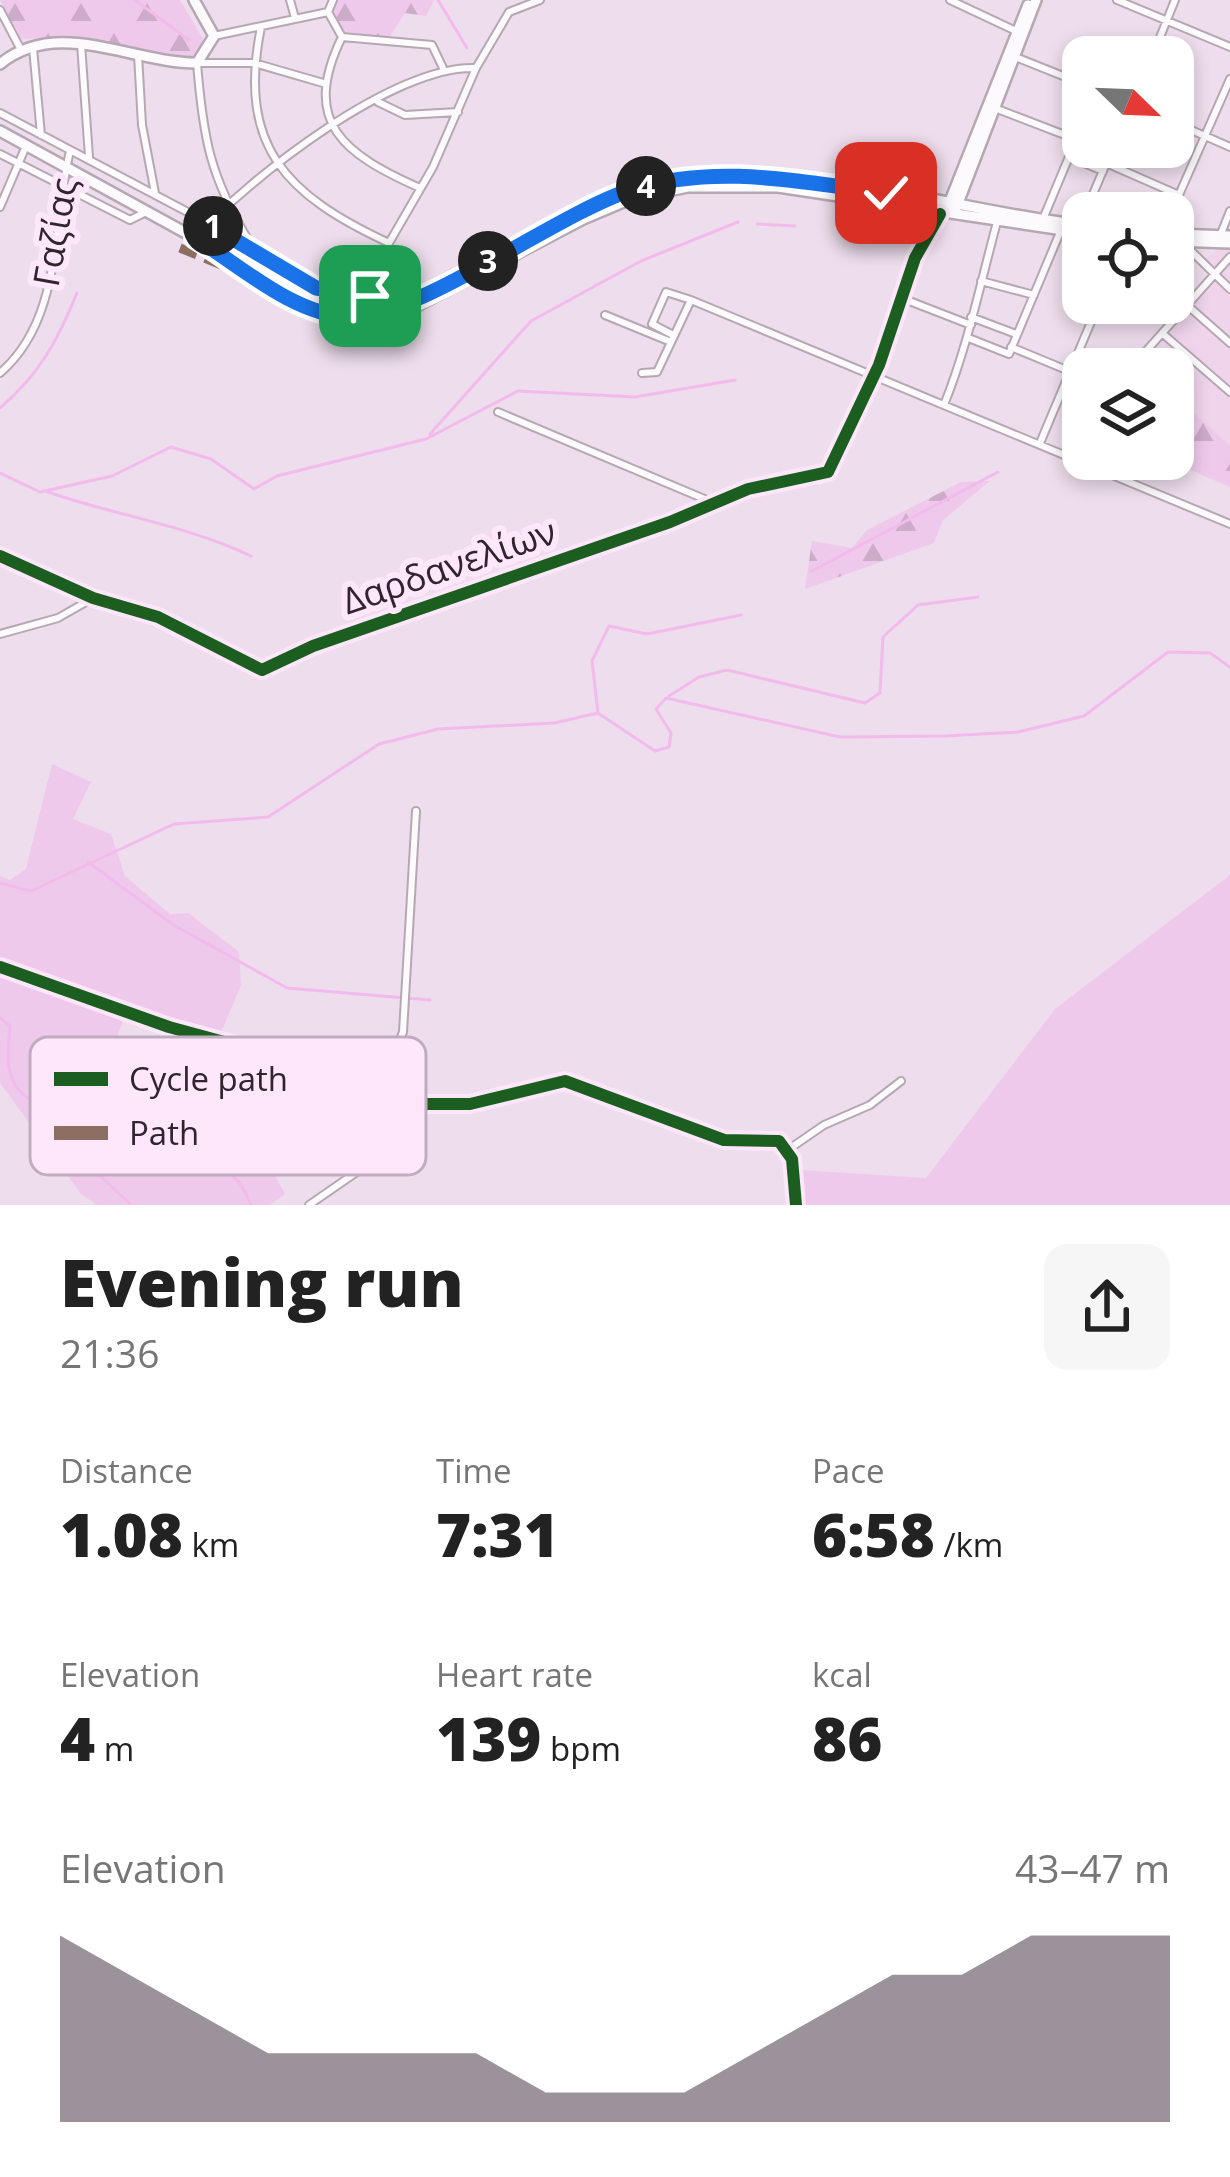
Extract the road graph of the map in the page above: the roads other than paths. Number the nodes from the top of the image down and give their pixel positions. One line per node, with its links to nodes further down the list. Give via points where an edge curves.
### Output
1 (194, 0): 15 (main road)
2 (290, 0): 11 (street)
3 (334, 0): 10 (street)
4 (540, 0): 28 (street, via 509,11)
5 (950, 0): 14 (street)
6 (1033, 0): 14 (main road)
7 (1117, 0): 12 (street)
8 (1175, 0): 12 (street)
9 (0, 10): 21 (street)
10 (328, 12): 11 (street); 17 (street)
11 (295, 18): 13 (street)
12 (1167, 22): 16 (street); 20 (street)
13 (261, 27): 15 (street); 24 (street)
14 (1021, 34): 23 (main road)
15 (214, 36): 25 (main road)
16 (1161, 36)
17 (342, 37): 27 (street, via 432,45); 31 (street)
18 (81, 44): 19 (main road); 22 (main road); 46 (street)
19 (32, 45): 21 (main road); 40 (street)
20 (1230, 47)
21 (20, 48): 26 (main road)
22 (138, 56): 25 (main road); 56 (street)
23 (1012, 56): 29 (street); 33 (main road)
24 (254, 62): 25 (street); 31 (street); 48 (street, via 261,136)
25 (197, 63): 57 (street, via 205,148)
26 (0, 64)
27 (443, 68): 28 (street); 32 (street)
28 (476, 68): 34 (street)
29 (1062, 76)
30 (1230, 79): 41 (street)
31 (322, 83): 36 (street)
32 (378, 102): 34 (street, via 405,115); 36 (street)
33 (992, 107): 39 (street); 59 (main road)
34 (458, 112): 53 (street)
35 (0, 113): 40 (street)
36 (329, 126): 48 (street); 53 (street, via 365,163)
37 (1194, 130): 41 (street)
38 (0, 131): 42 (main road)
39 (1062, 134)
40 (41, 135): 44 (street)
41 (1206, 135): 43 (street); 55 (street)
42 (26, 146): 47 (street); 49 (main road)
43 (1230, 147)
44 (70, 151): 46 (street); 49 (street, Γαζίας)
45 (0, 154): 47 (street)
46 (89, 157): 56 (street)
47 (19, 164): 52 (street); 58 (street)
48 (276, 164): 57 (street); 70 (street, via 323,211)
49 (66, 168): 52 (street, Γαζίας); 60 (main road)
50 (1064, 168): 62 (street)
51 (1107, 168): 54 (street)
52 (63, 186): 60 (street, via 130,220); 93 (street, Γαζίας, via 49,285)
53 (420, 188): 70 (street)
54 (1171, 192)
55 (1180, 192)
56 (154, 193): 65 (street)
57 (227, 206): 65 (street); 71 (street)
58 (0, 207)
59 (948, 210): 62 (main road); 63 (main road); 67 (main road, via 779,178 662,183 587,207 370,315 320,312); 78 (street, Δαρδανελίων)
60 (146, 212): 67 (main road)
61 (1230, 212): 68 (street)
62 (1042, 221): 64 (main road)
63 (997, 222): 66 (main road); 75 (street)
64 (1062, 222)
65 (208, 224): 67 (street); 71 (street)
66 (1061, 230): 77 (street)
67 (195, 238)
68 (1227, 238): 69 (main road)
69 (1194, 239)
70 (389, 244): 71 (street, via 379,293 316,288)
71 (252, 246)
72 (1194, 256): 74 (street)
73 (1230, 257): 74 (street)
74 (1216, 276): 76 (street); 79 (street)
75 (981, 281): 77 (street); 83 (street)
76 (1230, 289)
77 (1034, 295): 86 (street)
78 (899, 297): 83 (street); 97 (street, Δαρδανελίων)
79 (1194, 297)
80 (691, 300): 87 (street); 87 (street, via 666,292 652,324); 97 (street)
81 (1194, 312): 89 (street)
82 (605, 315): 87 (street)
83 (971, 321): 86 (street); 88 (street)
84 (1170, 324): 85 (street)
85 (1162, 333): 90 (street); 99 (street)
86 (1016, 334): 91 (street)
87 (673, 339): 96 (street, via 657,372)
88 (970, 339): 91 (street); 100 (street)
89 (1230, 343)
90 (1149, 348)
91 (1010, 351): 94 (street)
92 (0, 363): 93 (street)
93 (10, 364): 95 (street, Γαζίας)
94 (1062, 369)
95 (0, 373)
96 (642, 373)
97 (874, 375): 100 (street); 103 (street, Δαρδανελίων, via 828,472)
98 (1062, 391): 102 (street)
99 (1230, 392)
100 (944, 405): 102 (street)
101 (498, 412): 103 (street)
102 (1040, 445): 104 (street)
103 (714, 503): 106 (street, Δαρδανελίων, via 262,670 142,610)
104 (1230, 524)
105 (0, 556): 106 (street, Δαρδανελίων)
106 (93, 598): 107 (street, via 58,618)
107 (0, 634)
108 (416, 811): 111 (street)
109 (0, 967): 110 (street)
110 (206, 1037)
111 (401, 1037)
112 (901, 1081): 114 (street)
113 (426, 1103): 114 (street, via 492,1100 565,1082 724,1140 769,1139)
114 (789, 1149): 117 (street)
115 (348, 1175): 116 (street)
116 (309, 1205)
117 (796, 1205)

